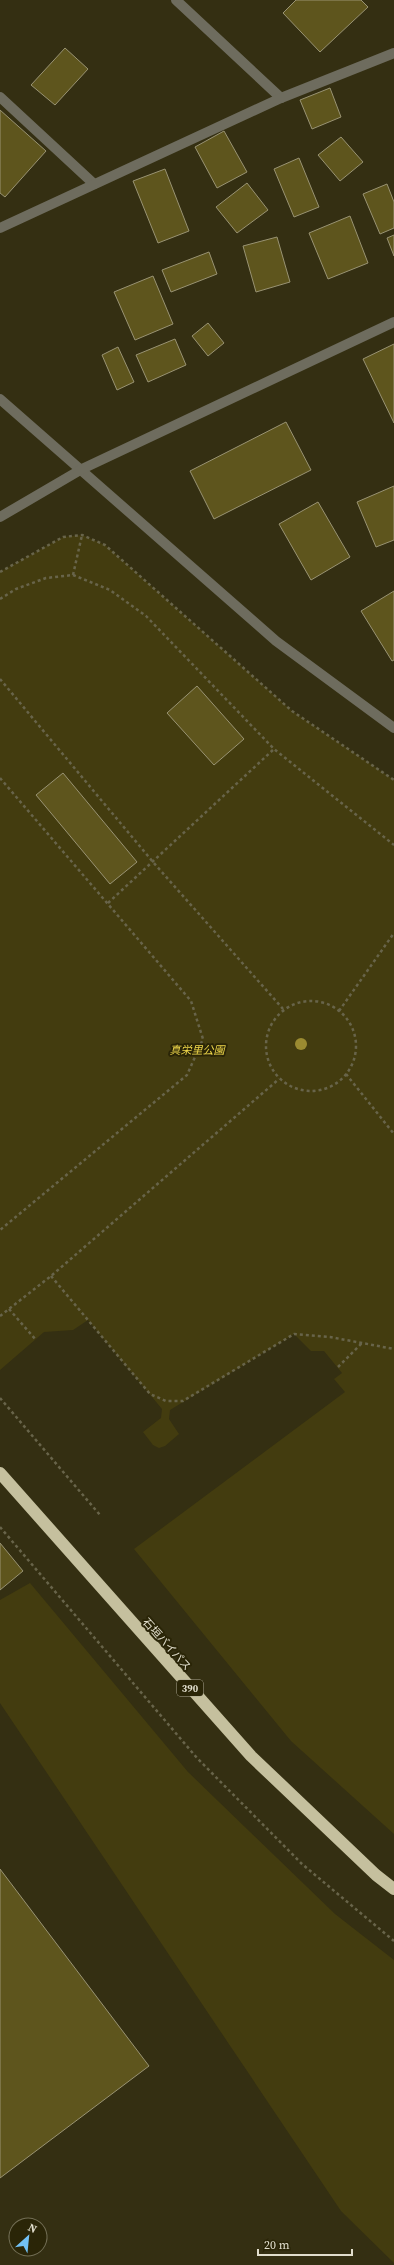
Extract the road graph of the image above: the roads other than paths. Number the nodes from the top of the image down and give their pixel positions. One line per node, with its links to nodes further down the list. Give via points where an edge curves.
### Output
1 (176, 0): 4 (street)
2 (394, 53): 4 (street)
3 (0, 97): 5 (street)
4 (281, 98): 5 (street)
5 (94, 184): 6 (street)
6 (0, 228)
7 (394, 322): 9 (street)
8 (0, 399): 9 (street)
9 (82, 469): 10 (street); 11 (street, via 276,641)
10 (0, 517)
11 (394, 728)
12 (0, 1473): 13 (highway, 石垣バイパス / 390, via 250,1756)
13 (394, 1889)

